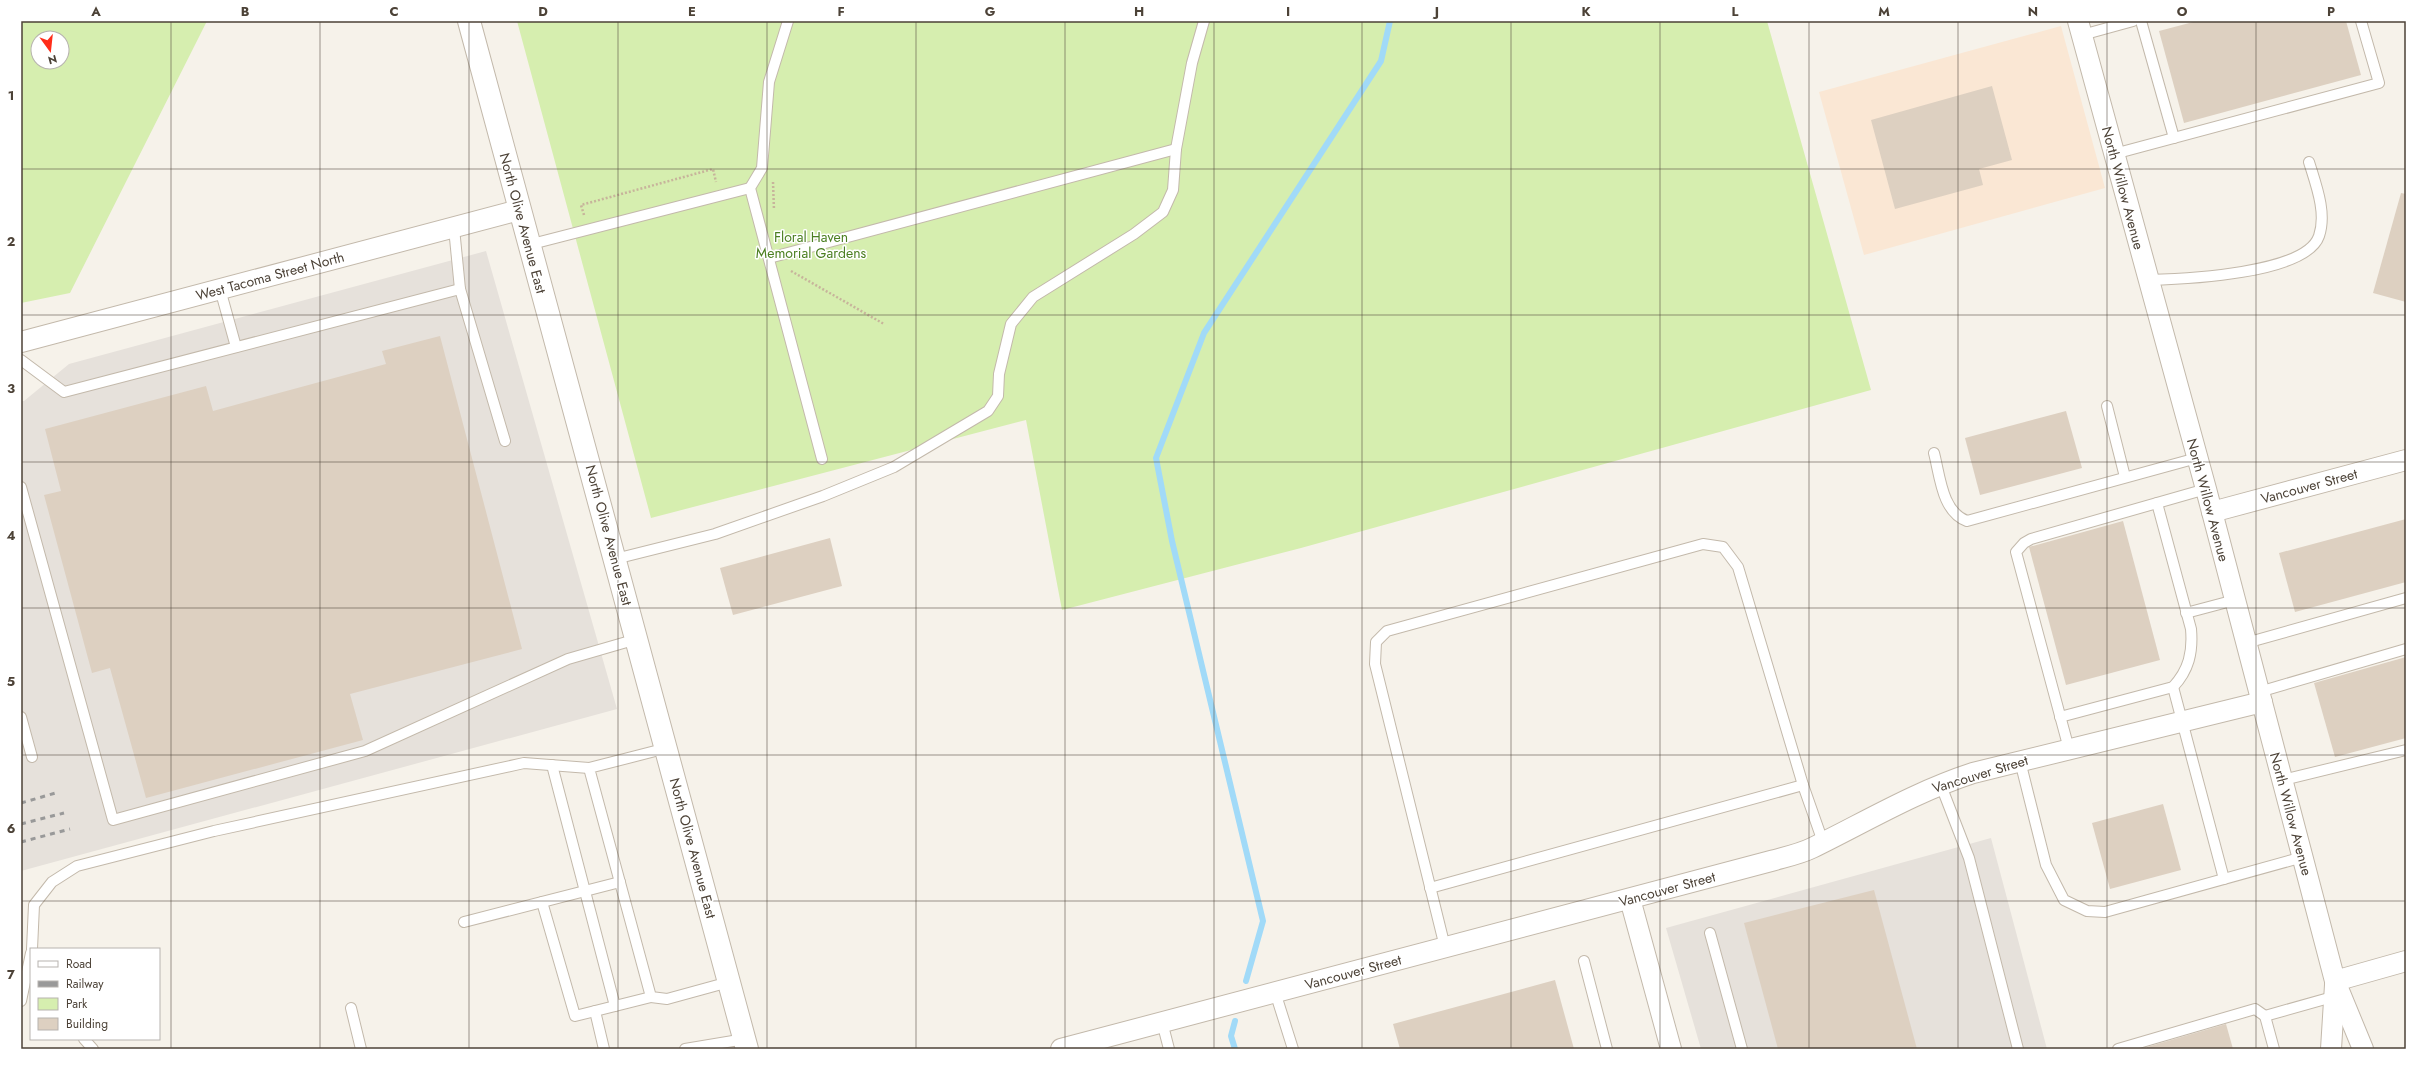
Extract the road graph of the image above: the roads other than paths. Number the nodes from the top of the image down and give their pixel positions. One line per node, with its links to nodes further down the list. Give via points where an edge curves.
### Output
1 (469, 21): 13 (street, North Olive Avenue East)
2 (788, 21): 12 (lane, via 769,82 762,168)
3 (1204, 21): 9 (lane, via 1192,63)
4 (2133, 21): 7 (lane)
5 (2141, 21): 8 (lane)
6 (2361, 21): 8 (lane, via 2379,83)
7 (2080, 28): 10 (street, North Willow Avenue)
8 (2174, 138): 10 (lane)
9 (1176, 149): 16 (lane); 34 (lane, via 1173,190 1163,212 1134,234 1033,297 1011,324 998,374 998,396 988,411 894,467 823,496 715,534)
10 (2114, 154): 17 (street, North Willow Avenue)
11 (2309, 162): 17 (lane, via 2321,208 2321,226 2318,238 2303,255 2288,261 2222,276)
12 (750, 188): 15 (lane); 16 (lane)
13 (519, 210): 14 (street, West Tacoma Street North); 15 (street, North Olive Avenue East)
14 (454, 228): 18 (street, West Tacoma Street North); 19 (lane)
15 (528, 245): 34 (street, North Olive Avenue East)
16 (769, 258): 27 (lane)
17 (2149, 280): 26 (street, North Willow Avenue)
18 (220, 289): 20 (street, West Tacoma Street North); 21 (lane)
19 (460, 289): 21 (lane); 24 (lane)
20 (21, 342)
21 (236, 347): 22 (lane, via 64,392)
22 (21, 360)
23 (2107, 406): 29 (lane)
24 (505, 441)
25 (1934, 453): 29 (lane, via 1949,506 1957,517 1967,521)
26 (2197, 458): 29 (lane); 31 (street, North Willow Avenue)
27 (822, 459)
28 (2406, 460): 33 (street, Vancouver Street)
29 (2125, 477)
30 (21, 487): 38 (lane, via 113,820 365,751 568,659)
31 (2206, 489): 32 (lane); 33 (street, North Willow Avenue)
32 (2157, 503): 37 (lane); 44 (lane, via 2031,539 2016,552)
33 (2212, 512): 36 (street, North Willow Avenue)
34 (615, 559): 38 (street, North Olive Avenue East)
35 (2406, 598): 39 (lane)
36 (2235, 600): 37 (lane); 39 (street, North Willow Avenue)
37 (2186, 613): 41 (lane, via 2191,629 2190,657 2180,680)
38 (637, 639): 46 (street, North Olive Avenue East)
39 (2246, 643): 42 (street, North Willow Avenue)
40 (2406, 649): 42 (lane)
41 (2173, 687): 44 (lane); 45 (lane)
42 (2260, 696): 45 (street, Vancouver Street); 53 (street, North Willow Avenue)
43 (21, 717): 49 (lane)
44 (2060, 717): 47 (lane)
45 (2182, 721): 47 (street, Vancouver Street); 58 (lane)
46 (667, 748): 52 (lane); 72 (street, North Olive Avenue East)
47 (2069, 749): 50 (street, Vancouver Street)
48 (2406, 750): 53 (lane)
49 (32, 757)
50 (2020, 761): 54 (street, Vancouver Street); 58 (lane, via 2046,865 2064,900 2087,911 2105,912)
51 (552, 765): 52 (lane); 61 (lane); 67 (lane, via 524,763 214,832 77,866 52,882 34,905)
52 (589, 768): 59 (lane)
53 (2283, 780): 57 (street, North Willow Avenue)
54 (1940, 783): 56 (street, Vancouver Street); 94 (lane, via 1969,858)
55 (1803, 785): 56 (lane); 60 (lane); 60 (lane, via 1738,567 1723,547 1703,544 1432,618 1387,631 1376,642 1375,664)
56 (1823, 842): 62 (street, Vancouver Street, via 1811,849 1771,861)
57 (2303, 857): 58 (lane); 73 (street, North Willow Avenue)
58 (2224, 879)
59 (620, 882): 61 (lane); 75 (lane)
60 (1430, 888): 66 (lane)
61 (586, 892): 63 (lane); 77 (lane)
62 (1630, 898): 66 (street, Vancouver Street); 92 (street)
63 (542, 902): 64 (lane); 79 (lane, via 575,1016)
64 (464, 922)
65 (1710, 933): 93 (lane)
66 (1445, 947): 74 (street, Vancouver Street)
67 (32, 948)
68 (1584, 961): 91 (lane)
69 (2406, 961): 73 (street)
70 (30, 966): 71 (lane)
71 (29, 979): 76 (lane)
72 (730, 982): 75 (lane, via 667,999); 83 (street, North Olive Avenue East)
73 (2337, 991): 80 (lane); 97 (street, North Willow Avenue); 98 (street, North Willow Avenue)
74 (1275, 992): 81 (street, Vancouver Street); 90 (lane)
75 (651, 997): 77 (lane)
76 (21, 1001)
77 (615, 1006): 79 (lane)
78 (351, 1008): 85 (lane)
79 (595, 1011): 86 (lane)
80 (2265, 1016): 95 (lane, via 2255,1009); 96 (lane)
81 (1162, 1022): 88 (street, Vancouver Street); 89 (lane)
82 (85, 1040): 84 (lane)
83 (746, 1044): 87 (lane)
84 (93, 1049)
85 (361, 1049)
86 (604, 1049)
87 (686, 1049)
88 (1061, 1049)
89 (1169, 1049)
90 (1293, 1049)
91 (1607, 1049)
92 (1671, 1049)
93 (1742, 1049)
94 (2018, 1049)
95 (2118, 1049)
96 (2274, 1049)
97 (2331, 1049)
98 (2363, 1049)

